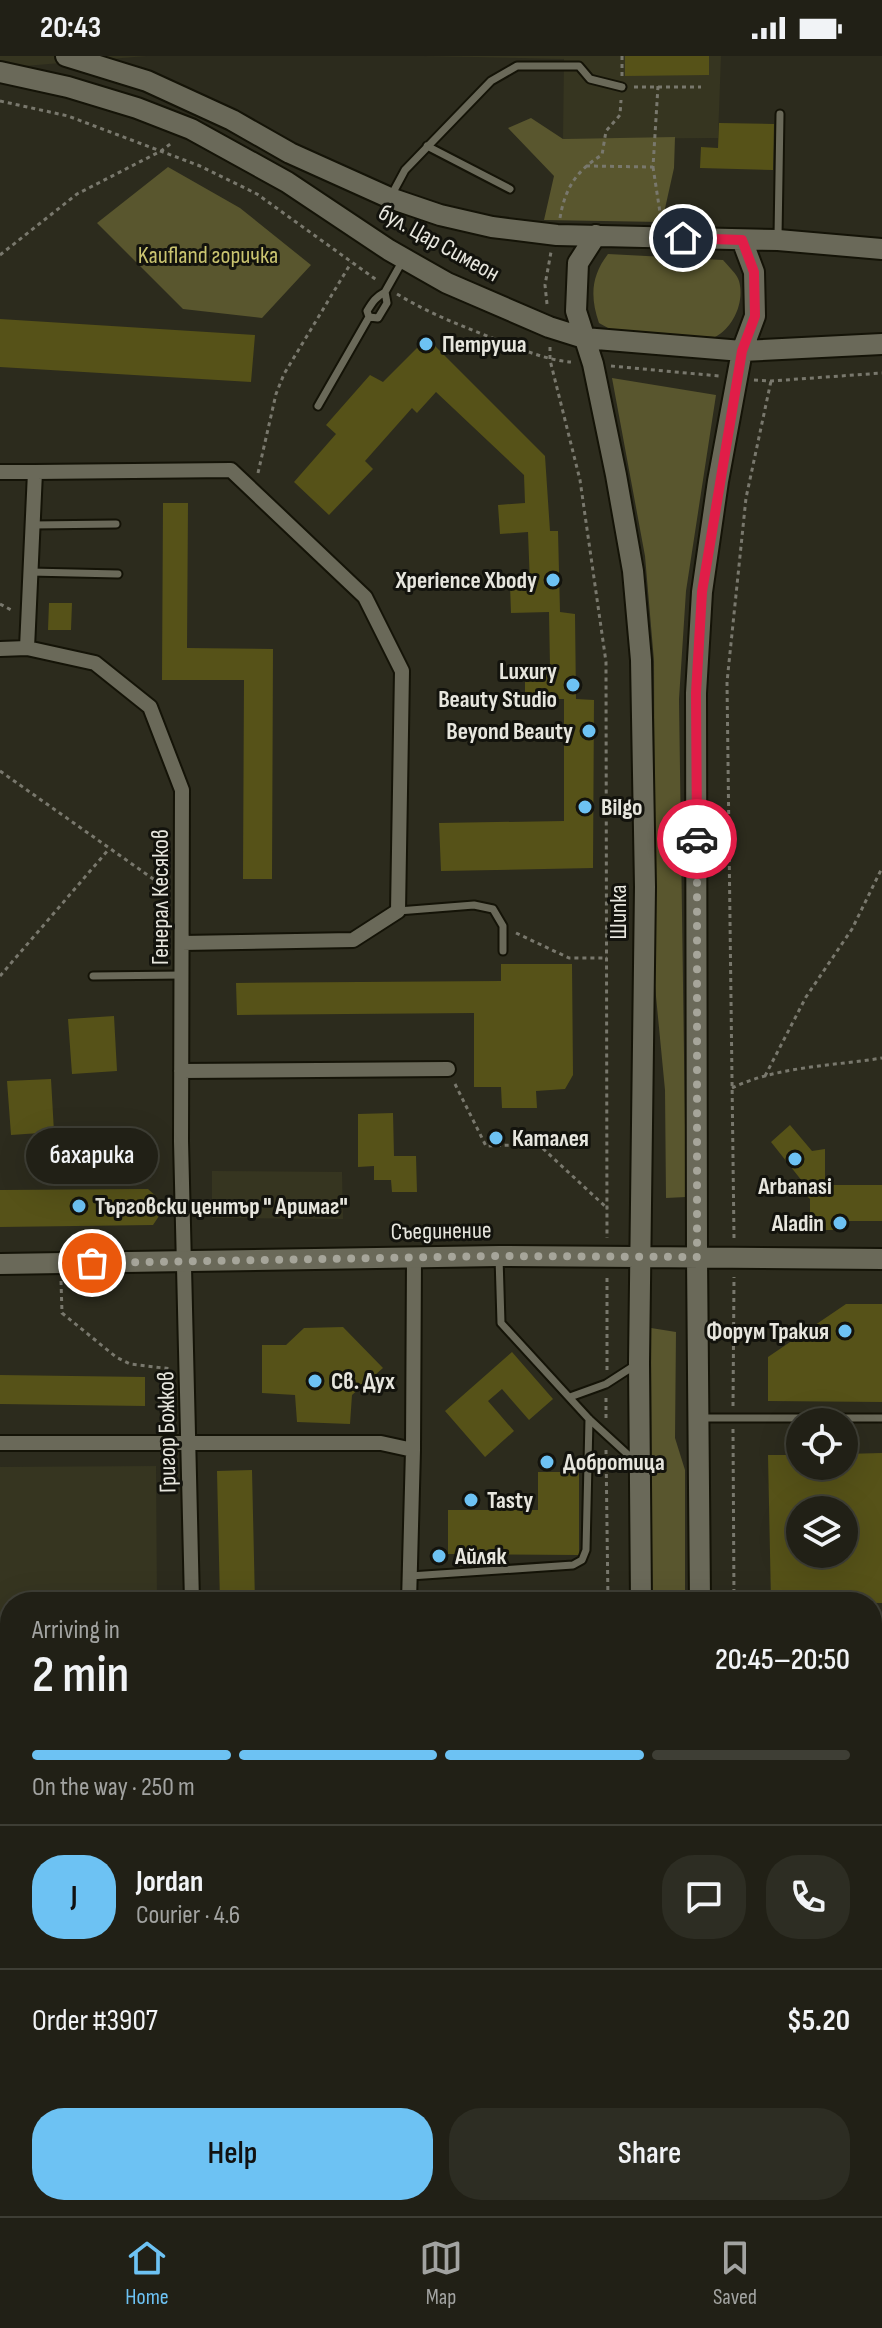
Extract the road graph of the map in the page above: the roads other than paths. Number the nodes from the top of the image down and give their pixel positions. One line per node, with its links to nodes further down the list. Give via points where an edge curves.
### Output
1 (66, 56): 5 (main road, бул. Цар Симеон, via 147,81)
2 (0, 72): 6 (main road, бул. Цар Симеон, via 137,108)
3 (622, 87): 7 (lane, via 590,79 579,66 517,66 491,81)
4 (780, 114): 12 (lane)
5 (232, 120): 6 (main road); 9 (main road, бул. Цар Симеон)
6 (221, 144): 14 (main road, бул. Цар Симеон)
7 (427, 146): 8 (lane); 9 (lane, via 405,170)
8 (510, 189)
9 (390, 198): 10 (main road, бул. Цар Симеон, via 492,227)
10 (596, 235): 11 (main road, бул. Цар Симеон); 17 (main road, Шипка, via 578,263 576,311)
11 (742, 240): 12 (main road, бул. Цар Симеон); 19 (main road, via 756,295 755,316)
12 (778, 240): 13 (main road, бул. Цар Симеон)
13 (882, 249)
14 (404, 258): 15 (lane); 17 (main road, бул. Цар Симеон, via 447,283)
15 (386, 290): 16 (lane, via 375,298); 16 (lane, via 387,303 378,318)
16 (369, 317): 20 (lane)
17 (584, 338): 19 (main road, бул. Цар Симеон); 39 (main road, Шипка, via 633,571 641,660)
18 (882, 344): 19 (main road, бул. Цар Симеон)
19 (742, 351): 37 (main road, via 702,592 696,693)
20 (318, 406)
21 (0, 472): 22 (street)
22 (35, 472): 24 (street); 29 (street, via 231,470 365,597 402,671)
23 (116, 524): 24 (lane)
24 (33, 525): 25 (street)
25 (30, 572): 26 (lane); 27 (street)
26 (118, 574)
27 (27, 648): 28 (street, Генерал Кесяков); 30 (street, Генерал Кесяков, via 95,663 150,707 182,790)
28 (0, 649)
29 (398, 911): 30 (street, via 353,940); 31 (lane, via 474,905 493,909 503,926)
30 (182, 943): 32 (street, Генерал Кесяков)
31 (503, 951)
32 (182, 975): 33 (lane); 35 (street, Генерал Кесяков)
33 (93, 976)
34 (448, 1069): 35 (street)
35 (181, 1071): 41 (street, Генерал Кесяков)
36 (499, 1256): 38 (main road, Съединение); 39 (main road, Съединение); 44 (lane, via 501,1323)
37 (697, 1257): 39 (main road, Съединение); 40 (main road, Съединение); 45 (main road)
38 (414, 1258): 41 (main road, Съединение); 50 (street)
39 (641, 1258): 43 (main road, Шипка)
40 (882, 1259)
41 (185, 1261): 42 (main road, Съединение); 49 (street, Григор Божков)
42 (0, 1264)
43 (639, 1363): 44 (lane, via 606,1384); 51 (main road, Шипка)
44 (570, 1397): 47 (lane)
45 (698, 1418): 46 (lane); 56 (main road)
46 (882, 1418)
47 (589, 1419): 51 (lane); 52 (lane, via 582,1560 573,1565)
48 (0, 1443): 49 (street)
49 (190, 1444): 50 (street, via 381,1443); 53 (street, Григор Божков)
50 (413, 1450): 52 (street)
51 (641, 1466): 55 (main road, Шипка)
52 (410, 1576): 54 (street)
53 (192, 1592)
54 (409, 1592)
55 (641, 1592)
56 (700, 1592)

